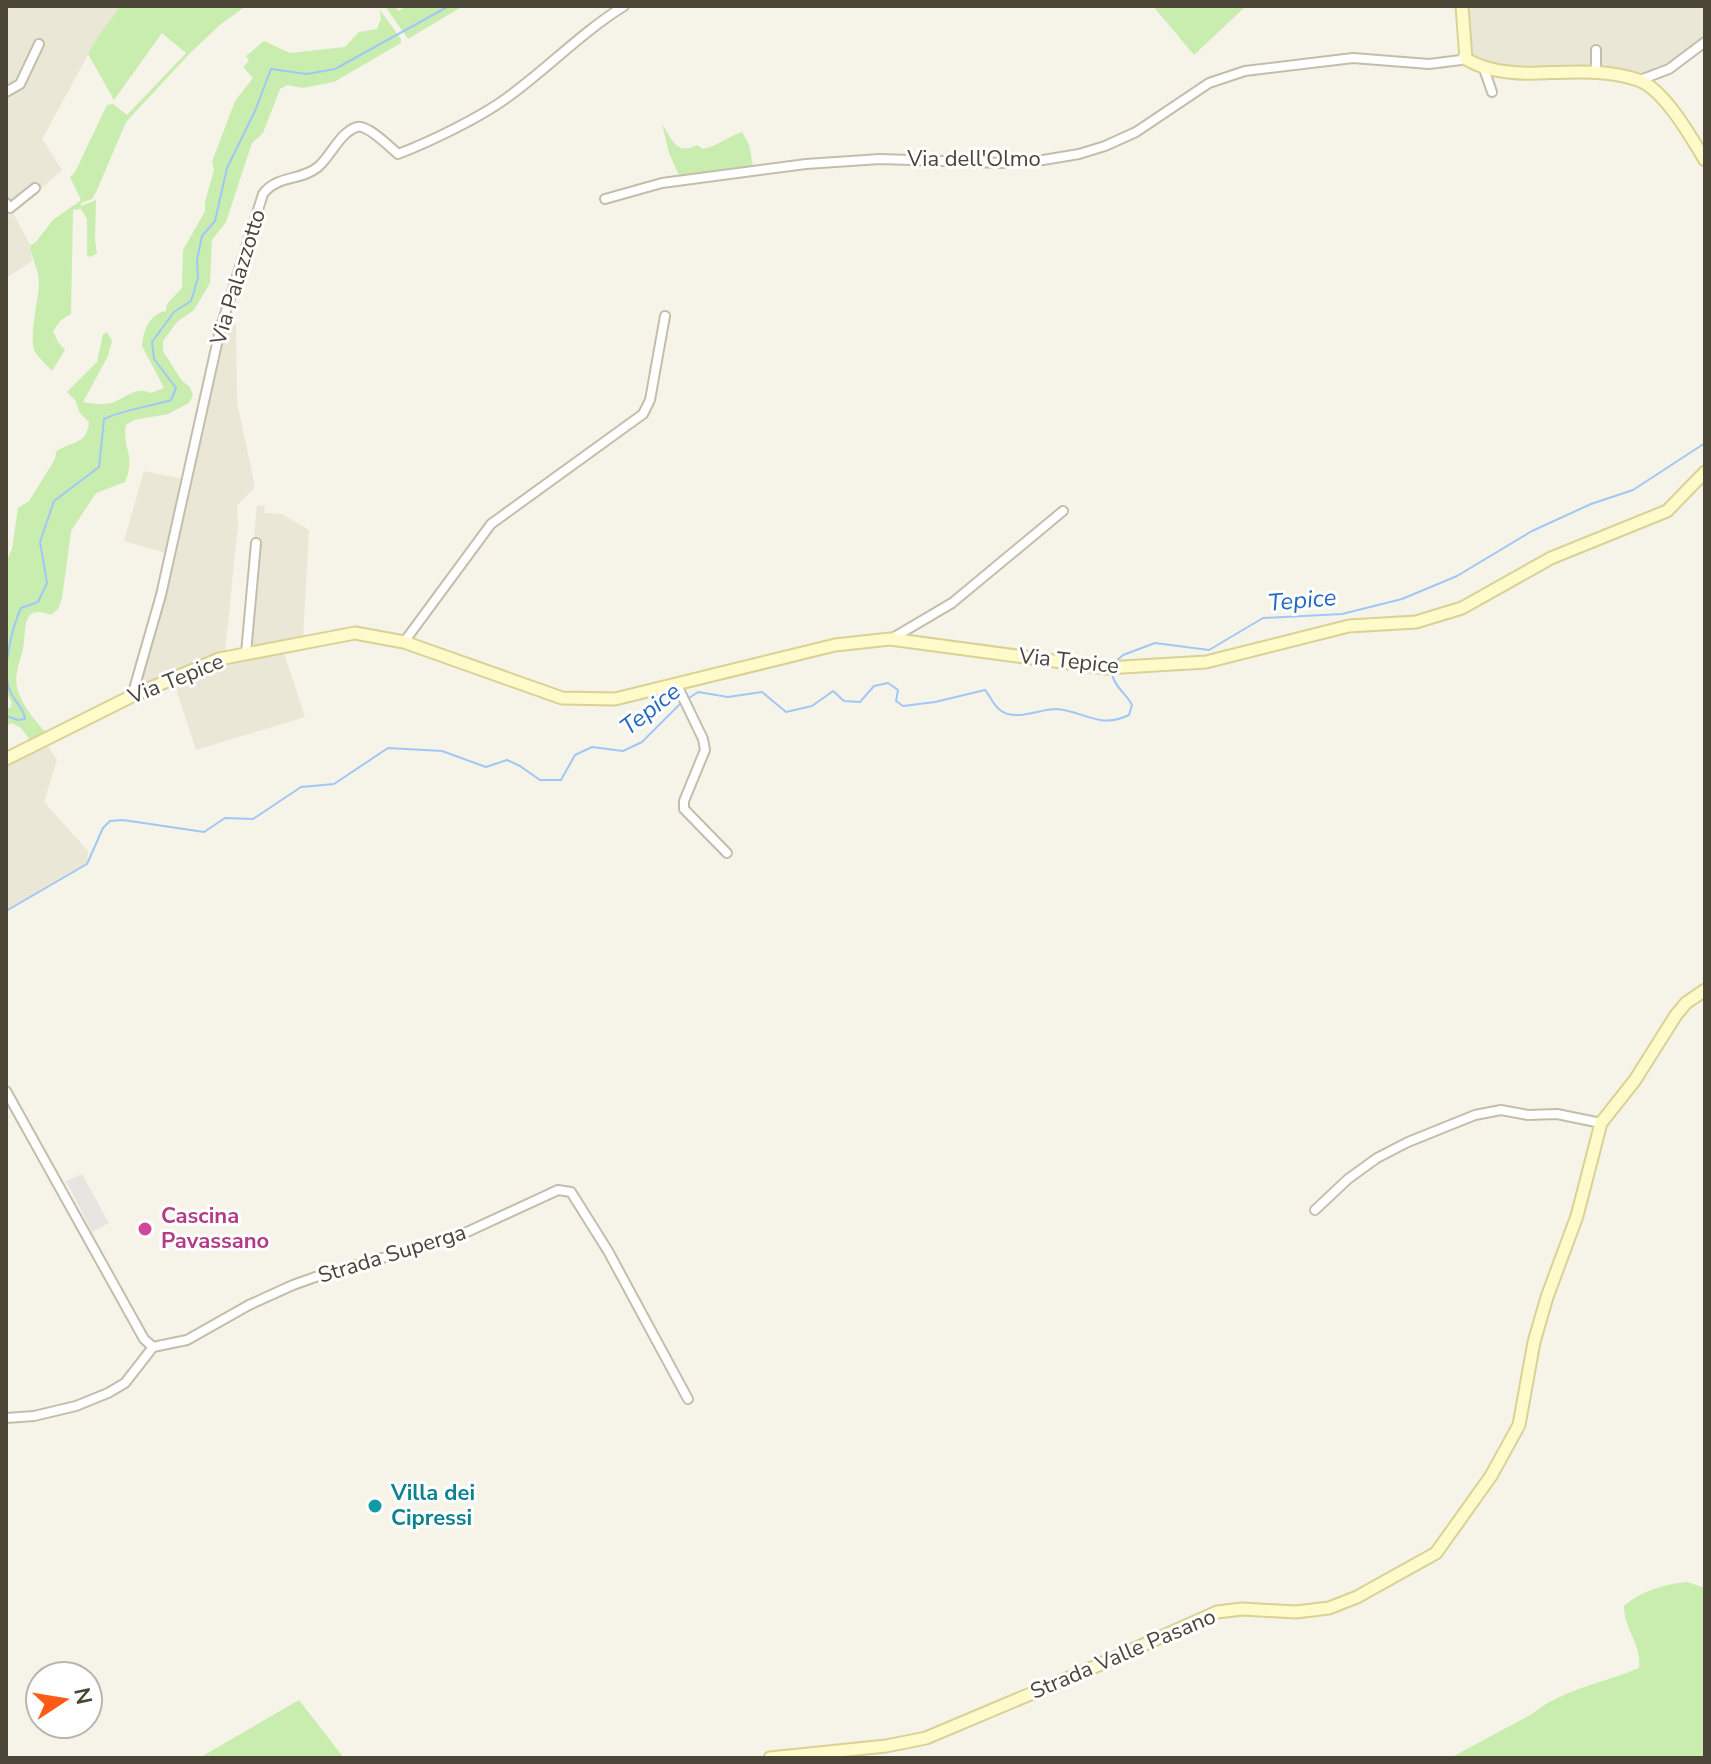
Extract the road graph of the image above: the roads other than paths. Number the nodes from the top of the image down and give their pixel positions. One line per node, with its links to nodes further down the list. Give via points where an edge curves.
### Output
1 (624, 6): 24 (street, Via Palazzotto, via 505,99 420,146 398,154 358,126 309,173 269,185 220,330 161,595)
2 (1462, 6): 6 (street)
3 (1705, 42): 9 (street, via 1669,69)
4 (39, 44): 10 (street, via 20,84)
5 (1596, 50): 8 (street)
6 (1464, 55): 7 (street); 14 (street, Via dell'Olmo, via 1461,60 1429,64 1353,58 1233,74 1209,83 1136,132 1079,154 1016,163 880,159 806,164 662,183)
7 (1483, 66): 8 (street, via 1520,73); 11 (street)
8 (1596, 74): 9 (street)
9 (1640, 80): 12 (street, via 1671,108)
10 (6, 92)
11 (1492, 92)
12 (1705, 160)
13 (35, 188): 15 (street, via 10,208)
14 (605, 199)
15 (6, 203)
16 (665, 316): 21 (street, via 643,414 491,524)
17 (1705, 472): 20 (street, Via Tepice, via 1667,511 1551,558 1462,608 1416,622 1349,626 1206,662 1122,668)
18 (1063, 511): 20 (street, via 952,603)
19 (256, 543): 22 (street)
20 (890, 639): 23 (street, Via Tepice, via 835,645)
21 (404, 642): 22 (street, Via Tepice, via 355,633); 23 (street, Via Tepice, via 562,698 615,699)
22 (246, 653): 24 (street, Via Tepice, via 184,671)
23 (676, 683): 26 (street, via 705,750 684,809)
24 (132, 696): 25 (street, Via Tepice)
25 (6, 759)
26 (727, 853)
27 (1705, 990): 29 (street, via 1676,1015)
28 (6, 1091): 31 (street, via 120,1298)
29 (1601, 1123): 30 (street, via 1501,1110 1475,1115 1377,1158); 34 (street, Strada Valle Pasano, via 1577,1216 1534,1342 1519,1425 1491,1476 1430,1557 1329,1608 1217,1612 926,1738)
30 (1315, 1210)
31 (153, 1347): 32 (street, Strada Superga, via 187,1340 293,1285 454,1238 558,1190 571,1192 594,1228); 33 (street, via 125,1383 108,1393 76,1406)
32 (688, 1399)
33 (6, 1418)
34 (770, 1758)

